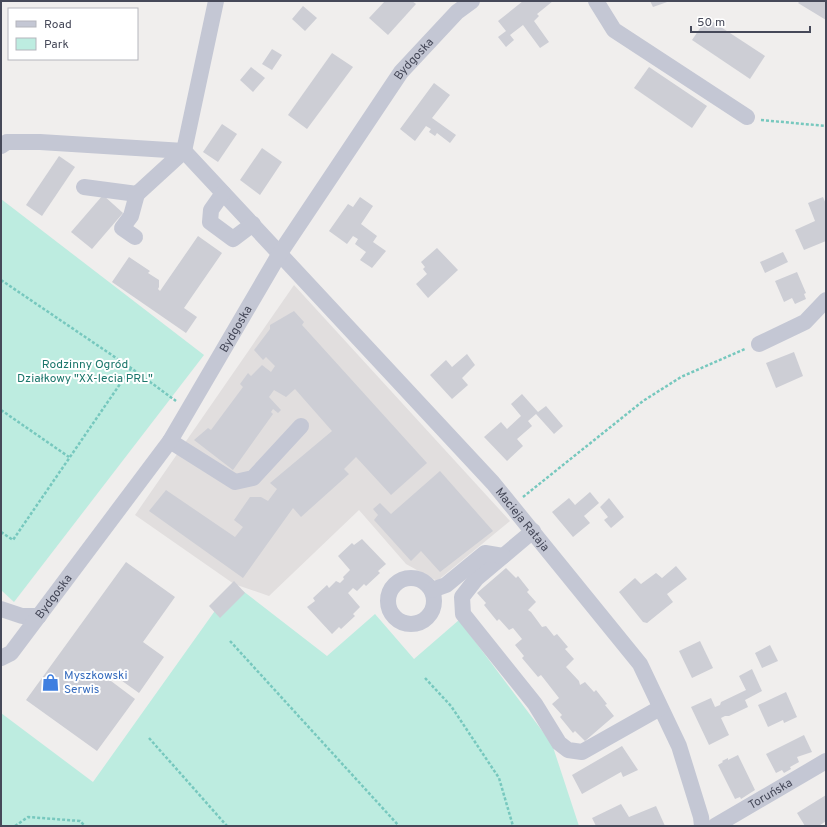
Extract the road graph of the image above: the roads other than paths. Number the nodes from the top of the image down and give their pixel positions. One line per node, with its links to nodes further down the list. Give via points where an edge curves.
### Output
1 (216, 1): 6 (street)
2 (472, 1): 12 (street, Bydgoska, via 457,12 401,72)
3 (596, 1): 4 (street, via 614,30)
4 (747, 117)
5 (1, 146): 6 (street, via 7,142 40,142)
6 (184, 151): 8 (street, Macieja Rataja); 9 (street)
7 (84, 187): 9 (street)
8 (223, 193): 10 (street, Macieja Rataja); 10 (street, via 211,210 210,222 233,239)
9 (137, 194): 11 (street, via 130,216 122,228)
10 (253, 224): 12 (street, Macieja Rataja)
11 (135, 238)
12 (280, 253): 16 (street, Bydgoska); 17 (street, Macieja Rataja, via 493,483)
13 (826, 300): 14 (street, via 805,322)
14 (759, 344)
15 (301, 426): 16 (street, via 253,478 235,482)
16 (170, 441): 21 (street, Bydgoska)
17 (533, 531): 18 (street); 23 (street, Macieja Rataja, via 640,664)
18 (503, 556): 19 (street, via 485,554 446,585); 23 (street, via 476,579 462,597 462,614 535,704 559,743 568,750 582,752)
19 (432, 590)
20 (1, 609): 21 (street, via 22,616)
21 (39, 616): 22 (street, Bydgoska, via 11,653)
22 (1, 658)
23 (660, 708): 25 (street, Macieja Rataja, via 679,746)
24 (826, 761): 26 (street, Toruńska)
25 (702, 826)
26 (715, 826)

